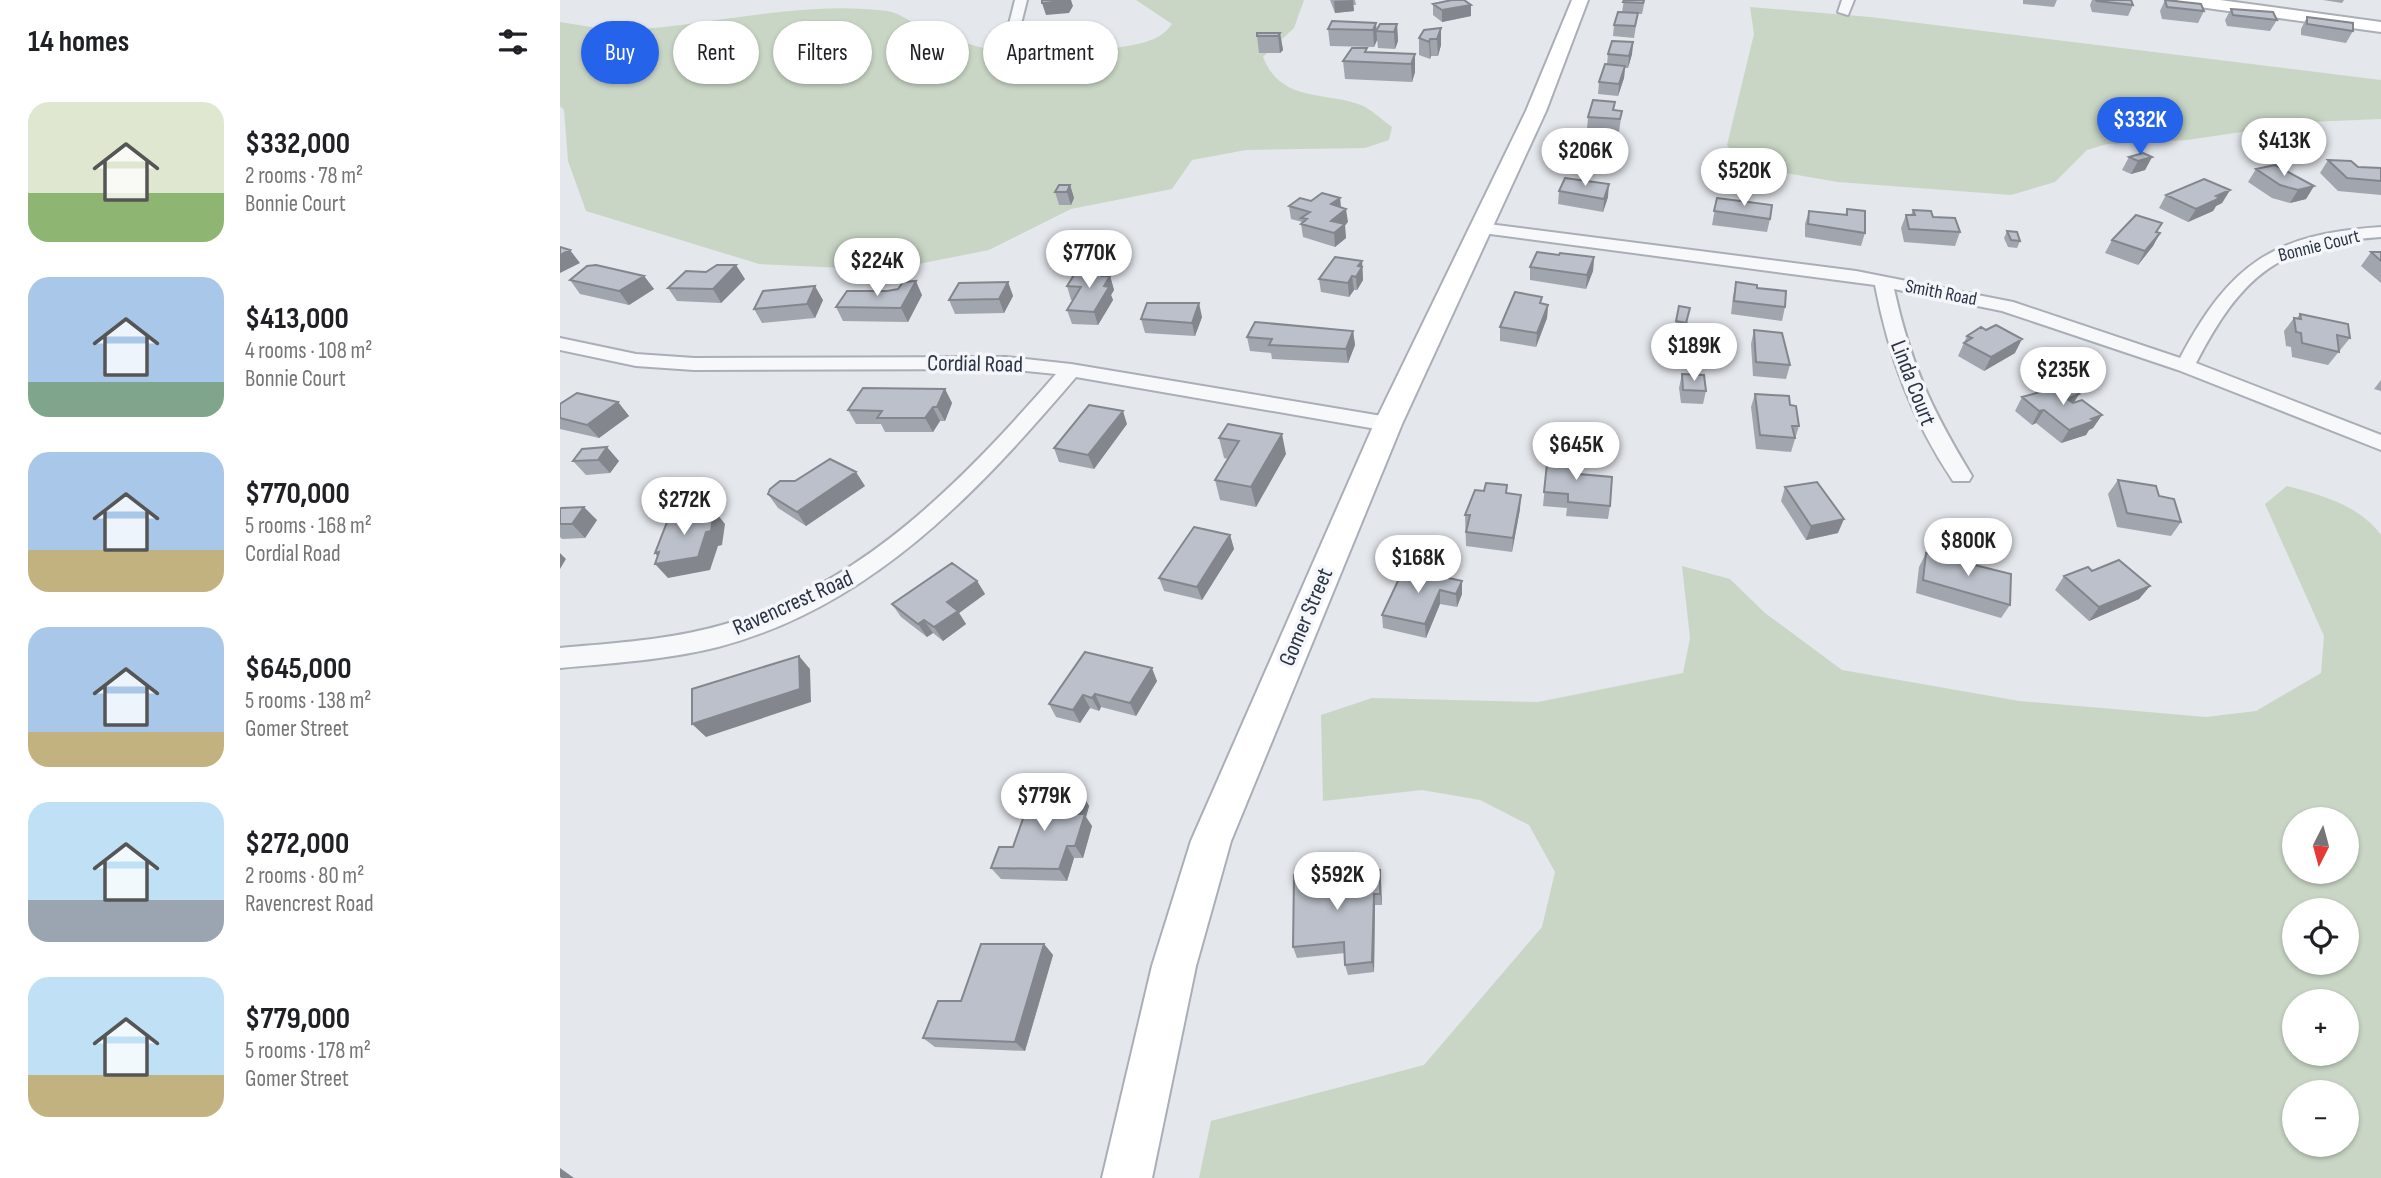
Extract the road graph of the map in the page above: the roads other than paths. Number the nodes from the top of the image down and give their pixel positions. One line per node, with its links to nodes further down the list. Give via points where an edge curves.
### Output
1 (1021, 0): 4 (street)
2 (1580, 0): 6 (street, Gomer Street, via 1536,111)
3 (2185, 0): 5 (street)
4 (1016, 21)
5 (2381, 27)
6 (1481, 228): 8 (street, Smith Road); 12 (street, Gomer Street)
7 (2381, 232): 10 (street, Bonnie Court, via 2287,250 2260,263 2215,310)
8 (1884, 282): 10 (street, Smith Road, via 2006,306); 14 (street, Linda Court, via 1905,374 1940,448)
9 (560, 344): 11 (street, Cordial Road, via 636,360 694,364 1006,363)
10 (2185, 366): 13 (street, Smith Road)
11 (1070, 370): 12 (street, Cordial Road); 15 (street, Ravencrest Road, via 1003,449 938,513 889,555 837,588 743,629 664,648)
12 (1388, 425): 16 (street, Gomer Street, via 1211,841 1174,966)
13 (2381, 443)
14 (1961, 476)
15 (560, 659)
16 (1127, 1178)

